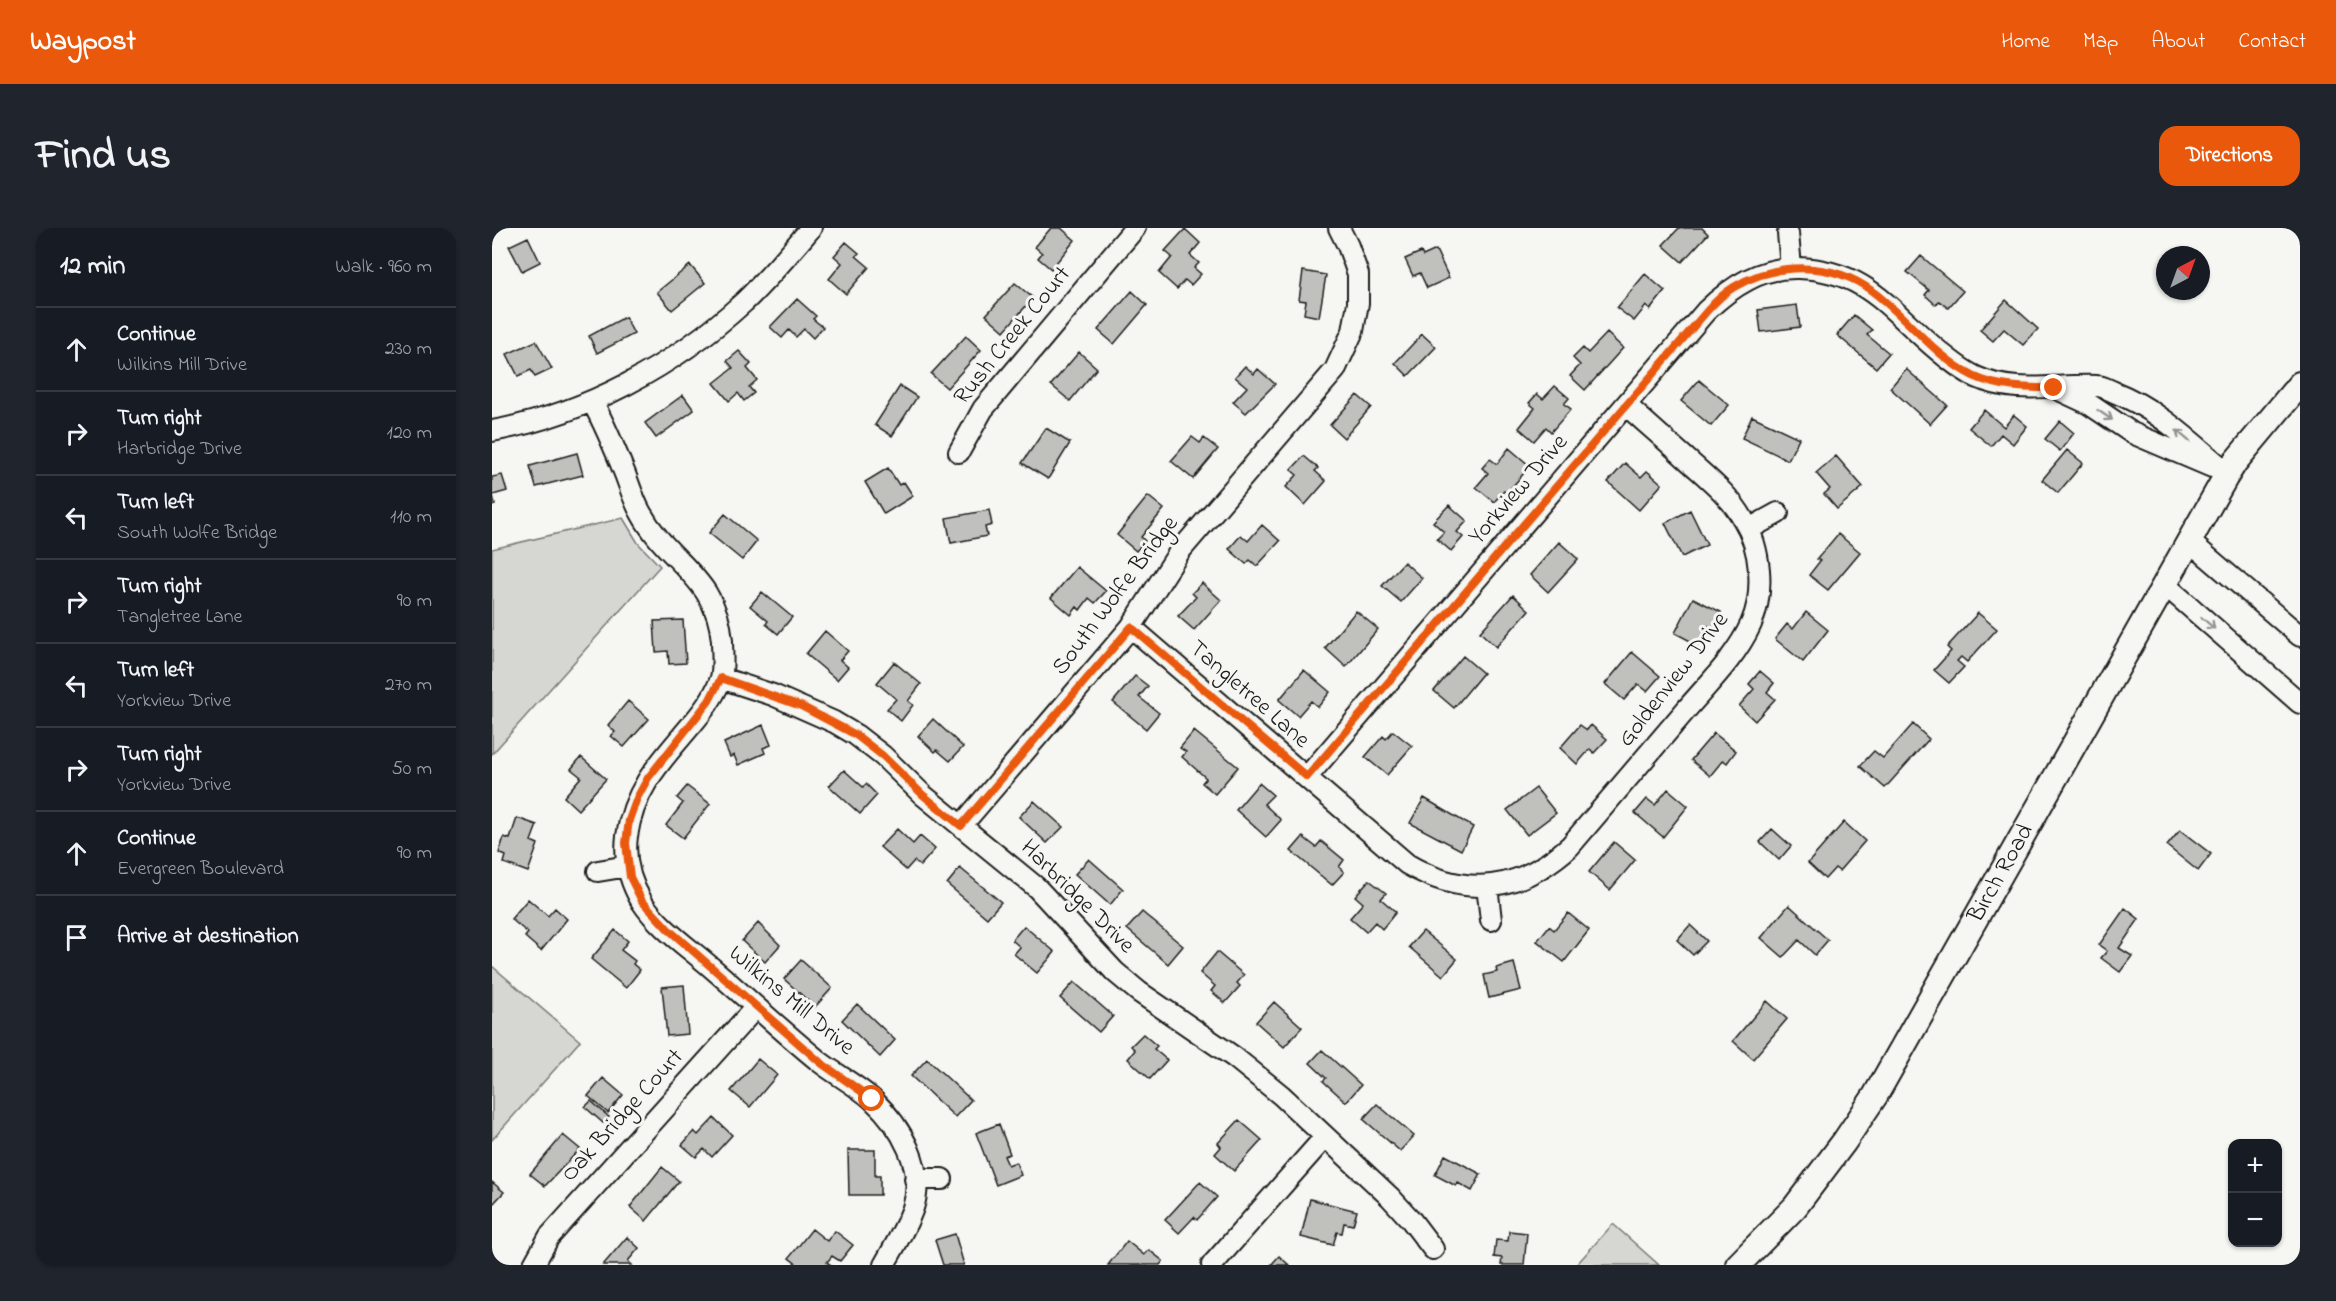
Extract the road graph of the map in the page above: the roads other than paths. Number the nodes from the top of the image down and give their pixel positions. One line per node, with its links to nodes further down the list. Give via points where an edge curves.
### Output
1 (811, 228): 8 (street, via 771,275 707,333 634,381)
2 (1135, 228): 13 (street, Rush Creek Court, via 983,409)
3 (1339, 228): 19 (street, South Wolfe Bridge, via 1358,274 1358,303 1353,331 1335,370 1180,551)
4 (1788, 233): 5 (street)
5 (1791, 268): 7 (street, Yorkview Drive, via 1824,270 1871,290 1965,372 1993,384); 9 (street, Yorkview Drive, via 1750,278 1724,294)
6 (2300, 384): 14 (main road, Birch Road)
7 (2054, 388): 10 (street, Yorkview Drive, via 2099,386); 12 (street, one-way to 12, via 2089,404)
8 (592, 401): 11 (street); 21 (street, Wilkins Mill Drive, via 640,512 655,535 694,574 711,602 722,637)
9 (1626, 405): 16 (street, Goldenview Drive, via 1719,487); 23 (street, Yorkview Drive)
10 (2146, 407): 12 (street); 14 (street, Yorkview Drive, one-way to 10)
11 (492, 431)
12 (2132, 433): 14 (street)
13 (959, 452)
14 (2232, 468): 17 (main road, Birch Road)
15 (1778, 513): 16 (street)
16 (1749, 529): 24 (street, Goldenview Drive, via 1759,567 1759,589 1751,623 1715,676)
17 (2189, 541): 18 (main road, Birch Road); 20 (street)
18 (2164, 584): 22 (street, one-way to 22); 38 (main road, Birch Road, via 1875,1096 1795,1207)
19 (1131, 627): 23 (street, Tangletree Lane); 25 (street, South Wolfe Bridge)
20 (2300, 636)
21 (721, 678): 25 (street, Harbridge Drive, via 801,706 856,735); 26 (street, Wilkins Mill Drive, via 709,701 648,778 637,798 629,820)
22 (2300, 703)
23 (1307, 777): 28 (street, Tangletree Lane, via 1407,864 1454,884)
24 (1621, 786): 28 (street, Tangletree Lane, via 1551,863 1534,874)
25 (961, 826): 31 (street, Harbridge Drive, via 1036,887 1115,972 1234,1057)
26 (628, 866): 27 (street); 30 (street, Wilkins Mill Drive, via 630,877 653,916)
27 (598, 872)
28 (1487, 886): 29 (street)
29 (1491, 920)
30 (756, 1007): 32 (street, Wilkins Mill Drive, via 886,1114 906,1142); 35 (street, Oak Bridge Court, via 549,1237)
31 (1325, 1137): 34 (street, Harbridge Drive, via 1390,1197); 37 (street)
32 (915, 1179): 33 (street); 36 (street, Wilkins Mill Drive, via 913,1207)
33 (942, 1179)
34 (1433, 1249)
35 (534, 1264)
36 (884, 1265)
37 (1212, 1265)
38 (1738, 1265)

